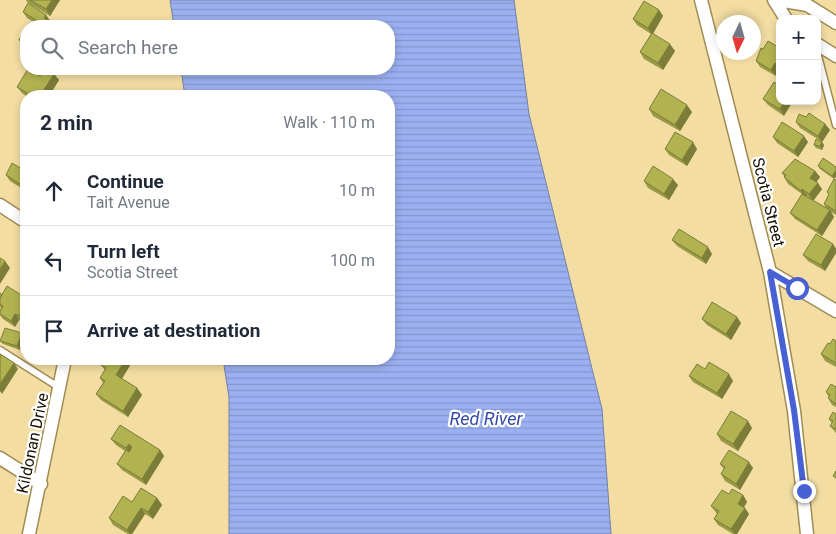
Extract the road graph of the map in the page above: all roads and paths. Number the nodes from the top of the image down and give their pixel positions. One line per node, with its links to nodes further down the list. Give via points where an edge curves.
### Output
1 (701, 0): 13 (street, Scotia Street)
2 (774, 0): 5 (street)
3 (778, 0): 4 (street)
4 (808, 2): 6 (street)
5 (783, 15)
6 (836, 23)
7 (821, 47): 8 (street)
8 (836, 56)
9 (819, 60): 10 (lane)
10 (836, 125)
11 (0, 205): 12 (street)
12 (20, 218)
13 (770, 272): 14 (street); 23 (street, Scotia Street, via 794,410)
14 (836, 311)
15 (0, 350): 16 (lane)
16 (20, 363)
17 (24, 365): 19 (lane)
18 (64, 365): 19 (street, Kildonan Drive)
19 (60, 388): 21 (street, Kildonan Drive)
20 (0, 458): 21 (street)
21 (41, 484): 22 (street, Kildonan Drive)
22 (29, 534)
23 (807, 534)

